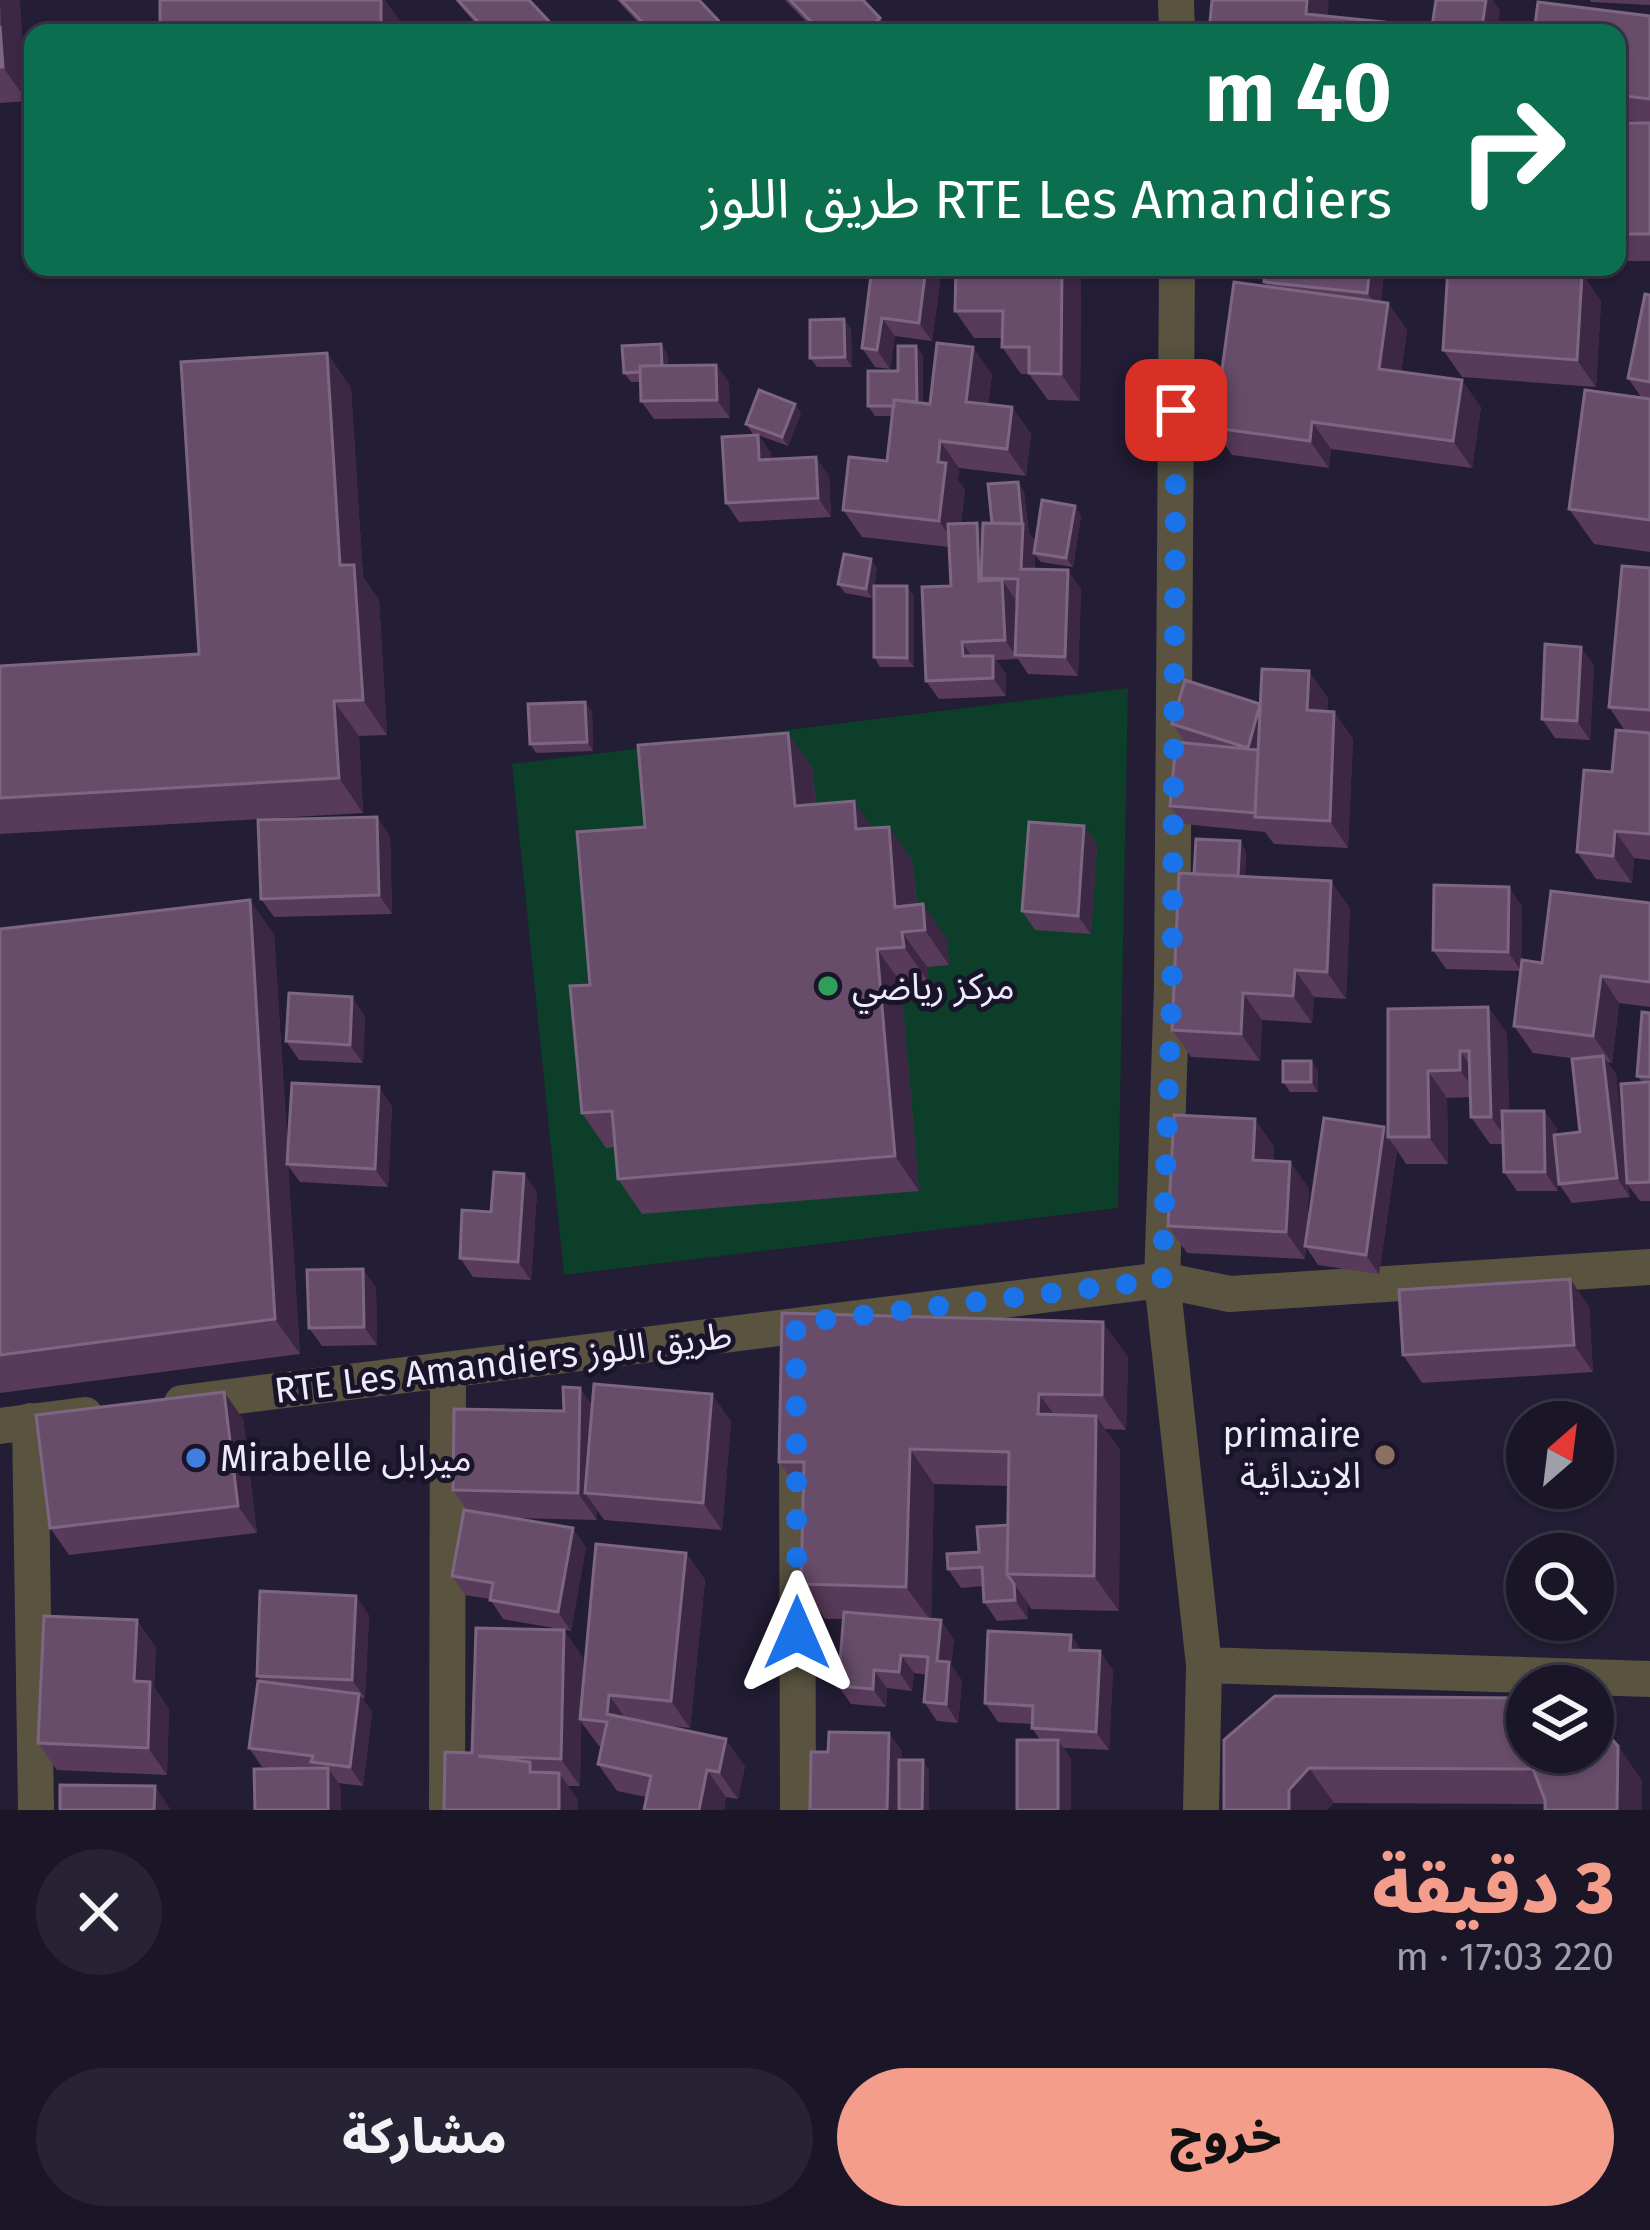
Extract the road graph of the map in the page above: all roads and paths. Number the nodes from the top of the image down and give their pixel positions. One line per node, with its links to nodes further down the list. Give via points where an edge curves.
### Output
1 (1177, 276): 3 (street)
2 (1650, 1267): 3 (street, RTE Les Amandiers طريق اللوز, via 1230,1294)
3 (1162, 1280): 4 (street, RTE Les Amandiers طريق اللوز); 9 (street)
4 (796, 1323): 5 (street, RTE Les Amandiers طريق اللوز); 6 (street)
5 (448, 1370): 8 (street, RTE Les Amandiers طريق اللوز); 12 (street)
6 (796, 1370)
7 (796, 1416): 13 (street)
8 (15, 1424): 11 (street)
9 (1204, 1665): 10 (street); 14 (street)
10 (1650, 1679)
11 (36, 1810)
12 (447, 1810)
13 (798, 1810)
14 (1201, 1810)

